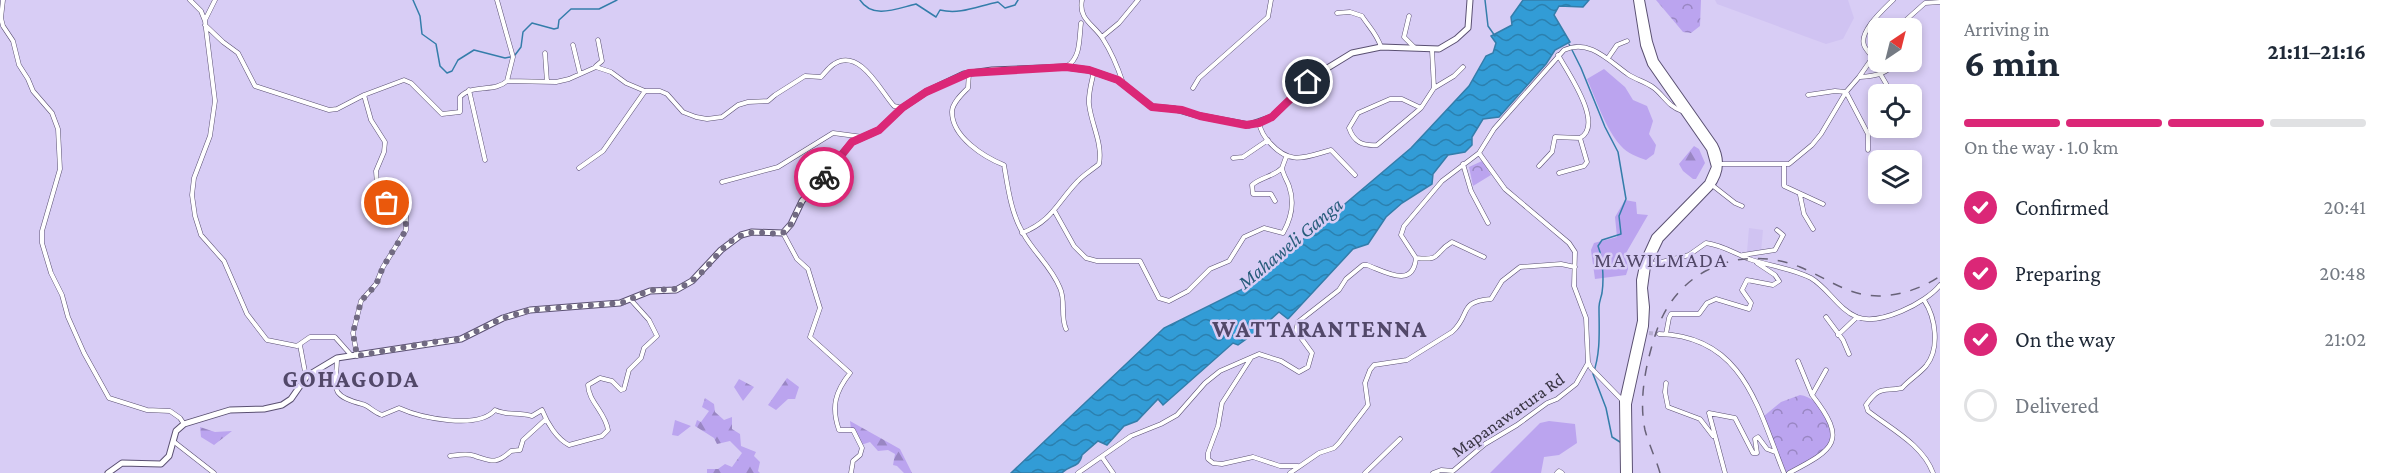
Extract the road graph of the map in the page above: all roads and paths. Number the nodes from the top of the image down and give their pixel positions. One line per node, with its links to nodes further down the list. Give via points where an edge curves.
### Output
1 (3, 0): 112 (street, via 1,18 19,65 33,91 52,113 58,129 60,168 42,243 68,317 109,398 147,410 170,411)
2 (190, 0): 16 (street, via 201,11)
3 (215, 0): 16 (street)
4 (497, 0): 40 (street, via 513,57)
5 (1082, 0): 19 (street, via 1080,7 1087,22)
6 (1138, 0): 19 (street)
7 (1271, 0): 44 (street, via 1268,17 1199,78)
8 (1470, 0): 25 (main road, via 1468,28 1449,45)
9 (1639, 0): 53 (highway, via 1648,59)
10 (1893, 0): 14 (street)
11 (1940, 2): 15 (street, via 1925,3)
12 (1337, 13): 23 (street, via 1360,14 1377,35)
13 (1409, 16): 24 (street, via 1404,37)
14 (1876, 18)
15 (1908, 18)
16 (205, 23): 49 (street, via 238,53 255,86 329,110); 99 (street, via 215,101 210,136 194,178 192,195 201,235 224,261 259,332 267,340)
17 (1081, 23): 32 (street, via 1077,55)
18 (1868, 28): 26 (street, via 1863,44)
19 (1102, 37): 42 (street)
20 (598, 40): 31 (street, via 602,61)
21 (1627, 41): 29 (street, via 1617,45)
22 (573, 45): 37 (street)
23 (1381, 47): 24 (main road); 54 (main road, via 1336,61 1272,117)
24 (1414, 48): 25 (main road)
25 (1432, 50): 45 (street)
26 (1868, 51)
27 (544, 53): 41 (street)
28 (1558, 55): 29 (street, via 1574,46); 56 (street, via 1579,92 1588,118 1586,133); 59 (street, via 1494,129)
29 (1608, 58): 53 (street, via 1630,76 1653,87 1675,108)
30 (1868, 64): 39 (street)
31 (596, 67): 37 (street); 47 (street)
32 (1066, 67): 34 (main road); 36 (main road)
33 (1463, 67): 45 (street)
34 (1094, 71): 42 (main road); 77 (street, via 1089,101 1099,164 1077,182)
35 (1886, 72): 38 (street)
36 (969, 73): 51 (main road, via 933,88); 82 (street, via 968,88 952,111 956,127 984,157 1004,165)
37 (580, 74): 41 (street, via 569,80)
38 (1881, 75): 39 (street); 43 (street)
39 (1860, 77): 48 (street)
40 (507, 81): 41 (street); 46 (street, via 501,87)
41 (548, 82)
42 (1123, 84): 54 (main road, via 1152,107 1240,124)
43 (1886, 84)
44 (1193, 88)
45 (1434, 88): 52 (street)
46 (469, 90): 49 (street, via 460,97 460,112 454,114 442,114 404,80); 62 (street)
47 (645, 91): 51 (street, via 667,94 683,112 696,117 722,117 738,105 768,101 805,76 821,77 835,63 847,60 866,70 894,106); 67 (street, via 603,151)
48 (1846, 92): 50 (street); 58 (street, via 1868,134); 66 (street, via 1812,145)
49 (364, 95): 101 (street, via 371,120 385,142 376,171 377,184 387,203 406,213 406,230 376,285 361,301 353,333)
50 (1808, 95)
51 (902, 108): 55 (main road, via 890,122)
52 (1421, 108): 52 (street, via 1377,145 1359,143 1349,128 1358,113 1390,99 1402,99)
53 (1686, 111): 64 (highway)
54 (1259, 123): 57 (street)
55 (867, 137): 71 (street, via 833,133 778,166); 81 (main road, via 852,142 802,201)
56 (1580, 138): 65 (street, via 1555,137 1552,152); 69 (street, via 1587,162)
57 (1268, 140): 60 (street); 61 (street, via 1243,157)
58 (1868, 150)
59 (1479, 153): 63 (street); 88 (street, via 1505,189 1569,243 1575,252)
60 (1286, 157): 68 (street); 70 (street, via 1300,159 1330,150)
61 (1233, 158)
62 (485, 160)
63 (1464, 164): 78 (street, via 1471,191); 85 (street, via 1442,181 1404,226 1401,235)
64 (1717, 164): 66 (street); 72 (highway, via 1718,176); 87 (highway, via 1708,183 1655,237)
65 (1539, 166)
66 (1784, 166): 73 (street, via 1784,186)
67 (579, 168)
68 (1282, 168): 74 (street, via 1252,185 1253,194 1272,194); 77 (street, via 1292,208 1291,220 1283,233 1264,228 1244,237 1228,261 1210,269 1188,291 1169,301 1158,298 1140,261 1097,261 1081,255)
69 (1558, 173)
70 (1355, 175)
71 (722, 182)
72 (1712, 185): 76 (street); 87 (highway, via 1660,239)
73 (1800, 195): 75 (street); 79 (street, via 1804,214)
74 (1275, 201)
75 (1823, 204)
76 (1742, 207)
77 (1055, 212): 82 (street)
78 (1488, 223)
79 (1813, 229)
80 (1777, 230): 83 (street, via 1783,235 1775,250)
81 (783, 233): 90 (main road, via 752,232 741,236 721,250 692,281 676,290 646,292); 122 (street, via 797,259 808,268 820,308 810,337 850,373 839,387 833,414 839,430 853,430 862,448 853,461)
82 (1022, 233): 94 (street, via 1060,287)
83 (1741, 255): 86 (street); 87 (street, via 1706,243 1689,255)
84 (1484, 257): 85 (street, via 1452,242 1437,257)
85 (1416, 258): 103 (street, via 1415,268 1405,276 1363,266 1346,279 1340,290 1298,322 1296,331 1311,353 1304,370 1299,372 1266,354)
86 (1751, 260): 93 (street, via 1814,280); 97 (street, via 1779,281 1773,285 1747,280 1742,290 1751,303 1749,309 1716,299 1699,314 1671,314)
87 (1644, 266): 110 (highway, via 1640,288 1644,333 1628,371)
88 (1575, 267): 105 (street, via 1574,286 1586,318); 119 (street, via 1520,267 1502,281 1491,299 1469,304 1458,328 1407,360 1374,365 1365,383 1368,405 1339,444)
89 (1940, 285): 91 (street)
90 (631, 300): 101 (main road, via 530,310 503,318 461,339); 111 (street, via 657,336 629,370 624,389 600,378 588,385 589,394 608,424 606,434 569,445)
91 (1924, 300): 93 (street, via 1891,314); 95 (street)
92 (1826, 317): 98 (street)
93 (1857, 317): 98 (street)
94 (1066, 329)
95 (1937, 332): 135 (street, via 1934,355 1924,369 1902,388 1886,388 1866,405 1868,411 1918,449)
96 (1659, 334): 97 (street)
97 (1666, 334): 116 (street, via 1712,347 1726,357 1748,386)
98 (1838, 335): 100 (street)
99 (300, 345): 101 (street, via 310,337 336,337); 107 (street)
100 (1849, 354)
101 (354, 356): 102 (main road)
102 (337, 358): 107 (main road); 111 (street, via 336,389 348,400 382,415 399,408 432,419 463,421 487,417 495,410 506,415 532,416 542,410)
103 (1252, 358): 118 (street, via 1220,371 1177,415 1131,436); 119 (street, via 1222,403 1208,459 1222,464 1253,457 1280,466)
104 (1797, 361): 109 (street)
105 (1588, 362): 110 (street); 127 (street, Mapanawatura Rd, via 1576,384 1557,399 1485,444 1453,471)
106 (1826, 370): 109 (street)
107 (306, 378): 112 (main road, via 282,405 230,410)
108 (1666, 383): 115 (street, via 1668,407 1700,419)
109 (1812, 395): 134 (street, via 1830,422 1833,443)
110 (1625, 402): 130 (highway); 131 (highway)
111 (546, 419): 117 (street, via 523,441 520,450 504,457 485,461 471,455)
112 (184, 424): 114 (main road)
113 (1400, 439): 126 (street)
114 (173, 441): 120 (main road, via 170,456 163,463 123,463); 121 (street)
115 (1716, 443): 116 (street, via 1709,413 1735,418 1753,453 1758,451 1758,436 1767,449); 132 (street)
116 (1776, 452): 133 (street)
117 (450, 456)
118 (1102, 457): 123 (street); 124 (street)
119 (1298, 466): 125 (street)
120 (108, 473)
121 (214, 473)
122 (851, 473)
123 (1078, 473)
124 (1113, 473)
125 (1290, 473)
126 (1365, 473)
127 (1433, 473)
128 (1557, 473): 129 (street)
129 (1562, 473)
130 (1624, 473)
131 (1629, 473)
132 (1725, 473)
133 (1784, 473)
134 (1789, 473)
135 (1933, 473)

